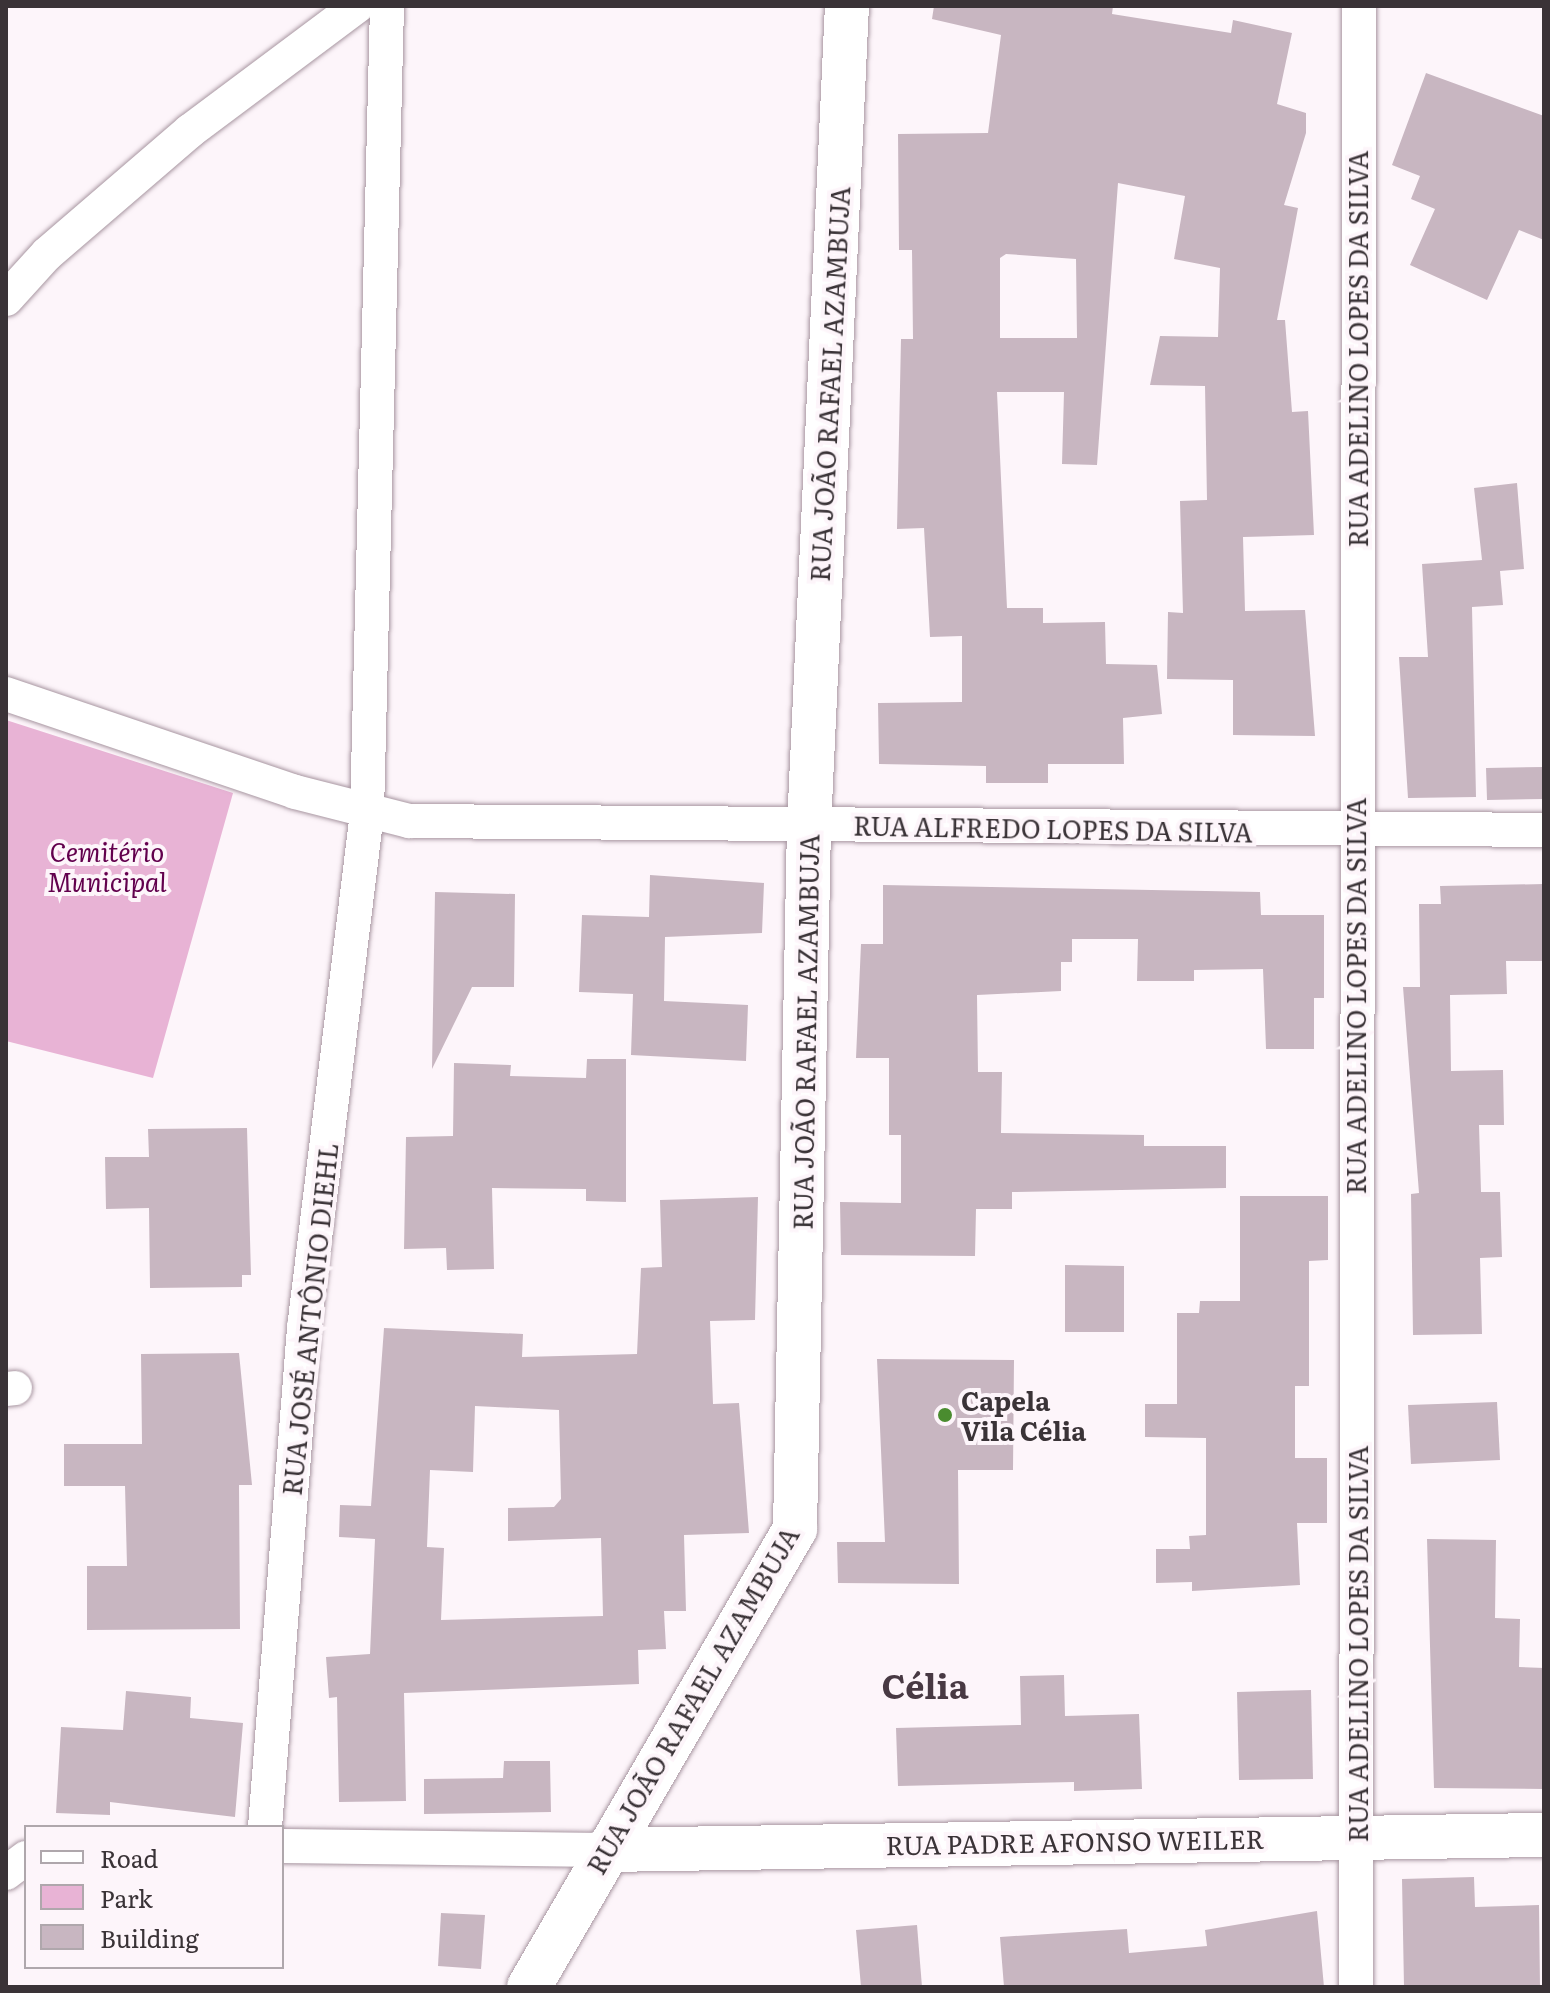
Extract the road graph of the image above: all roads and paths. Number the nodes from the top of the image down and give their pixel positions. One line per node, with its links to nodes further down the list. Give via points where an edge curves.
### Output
1 (357, 6): 5 (street, via 190,131 47,254)
2 (387, 6): 7 (street, RUA JOSÉ ANTÔNIO DIEHL)
3 (847, 6): 8 (street, RUA JOÃO RAFAEL AZAMBUJA)
4 (1359, 6): 10 (street, RUA ADELINO LOPES DA SILVA)
5 (6, 299)
6 (6, 694): 7 (street, RUA ALFREDO LOPES DA SILVA)
7 (367, 813): 8 (street, RUA ALFREDO LOPES DA SILVA, via 409,821); 11 (street, RUA JOSÉ ANTÔNIO DIEHL, via 304,1328)
8 (809, 826): 10 (street, RUA ALFREDO LOPES DA SILVA); 15 (street, RUA JOÃO RAFAEL AZAMBUJA, via 795,1529)
9 (1544, 830): 10 (street, RUA ALFREDO LOPES DA SILVA)
10 (1354, 832): 12 (street, RUA ADELINO LOPES DA SILVA)
11 (265, 1825)
12 (1357, 1835): 13 (street, RUA PADRE AFONSO WEILER); 15 (street, RUA PADRE AFONSO WEILER); 19 (street, RUA ADELINO LOPES DA SILVA)
13 (1544, 1835)
14 (284, 1846): 15 (street)
15 (606, 1850): 18 (street, RUA JOÃO RAFAEL AZAMBUJA)
16 (24, 1860): 17 (street)
17 (6, 1873)
18 (529, 1987)
19 (1356, 1987)

